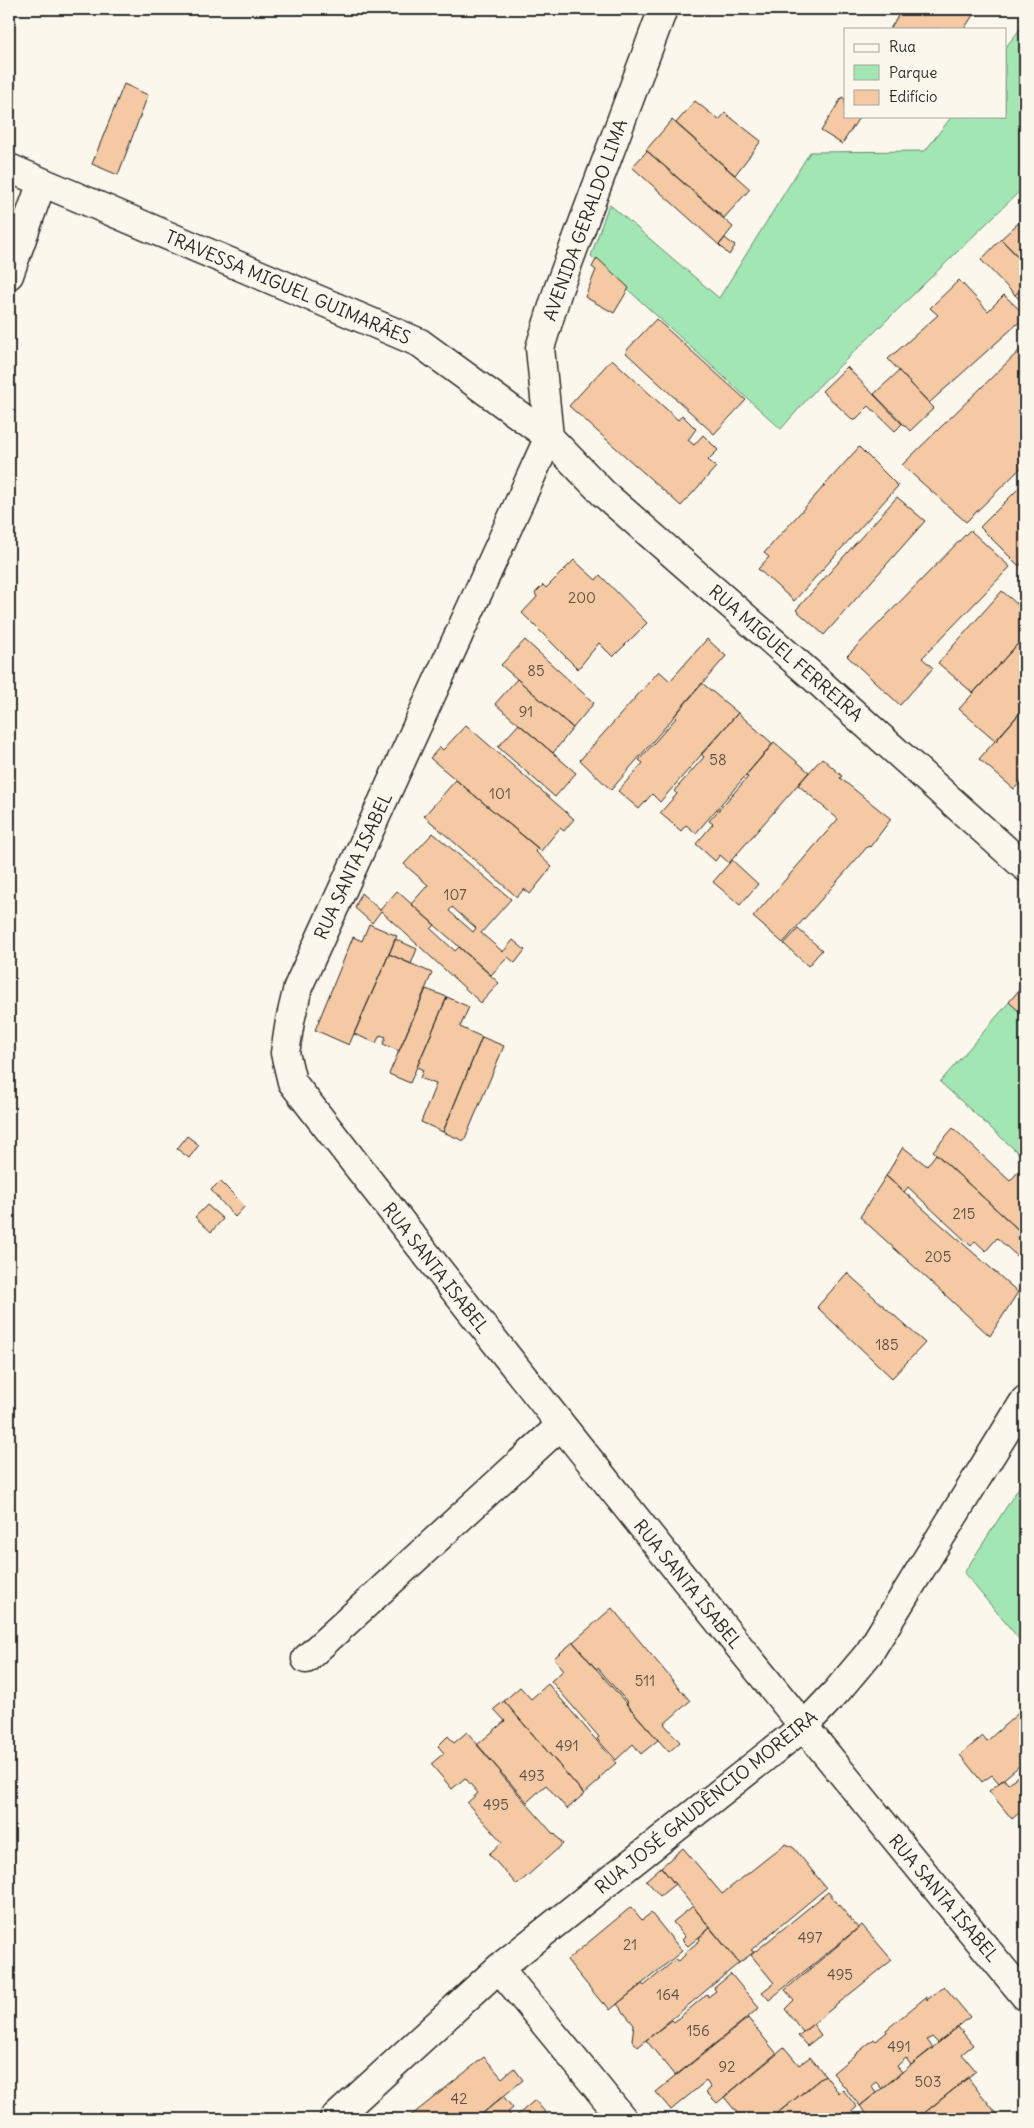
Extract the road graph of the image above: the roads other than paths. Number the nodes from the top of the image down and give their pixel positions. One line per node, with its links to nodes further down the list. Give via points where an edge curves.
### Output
1 (663, 9): 5 (street, AVENIDA GERALDO LIMA, via 558,290 540,348)
2 (9, 168): 3 (street, TRAVESSA MIGUEL GUIMARÃES)
3 (42, 182): 4 (street); 5 (street, TRAVESSA MIGUEL GUIMARÃES, via 420,343)
4 (9, 275)
5 (549, 437): 6 (street, RUA MIGUEL FERREIRA, via 603,493); 8 (street, RUA SANTA ISABEL, via 298,987 285,1053 292,1082)
6 (1025, 867)
7 (1025, 1400): 10 (street, RUA JOSÉ GAUDÊNCIO MOREIRA, via 869,1653)
8 (561, 1425): 9 (street); 10 (street, RUA SANTA ISABEL)
9 (306, 1659)
10 (803, 1727): 11 (street, RUA JOSÉ GAUDÊNCIO MOREIRA); 12 (street, RUA SANTA ISABEL)
11 (499, 1968): 13 (street, RUA JOSÉ GAUDÊNCIO MOREIRA); 14 (street)
12 (1025, 1996)
13 (334, 2119)
14 (623, 2119)

